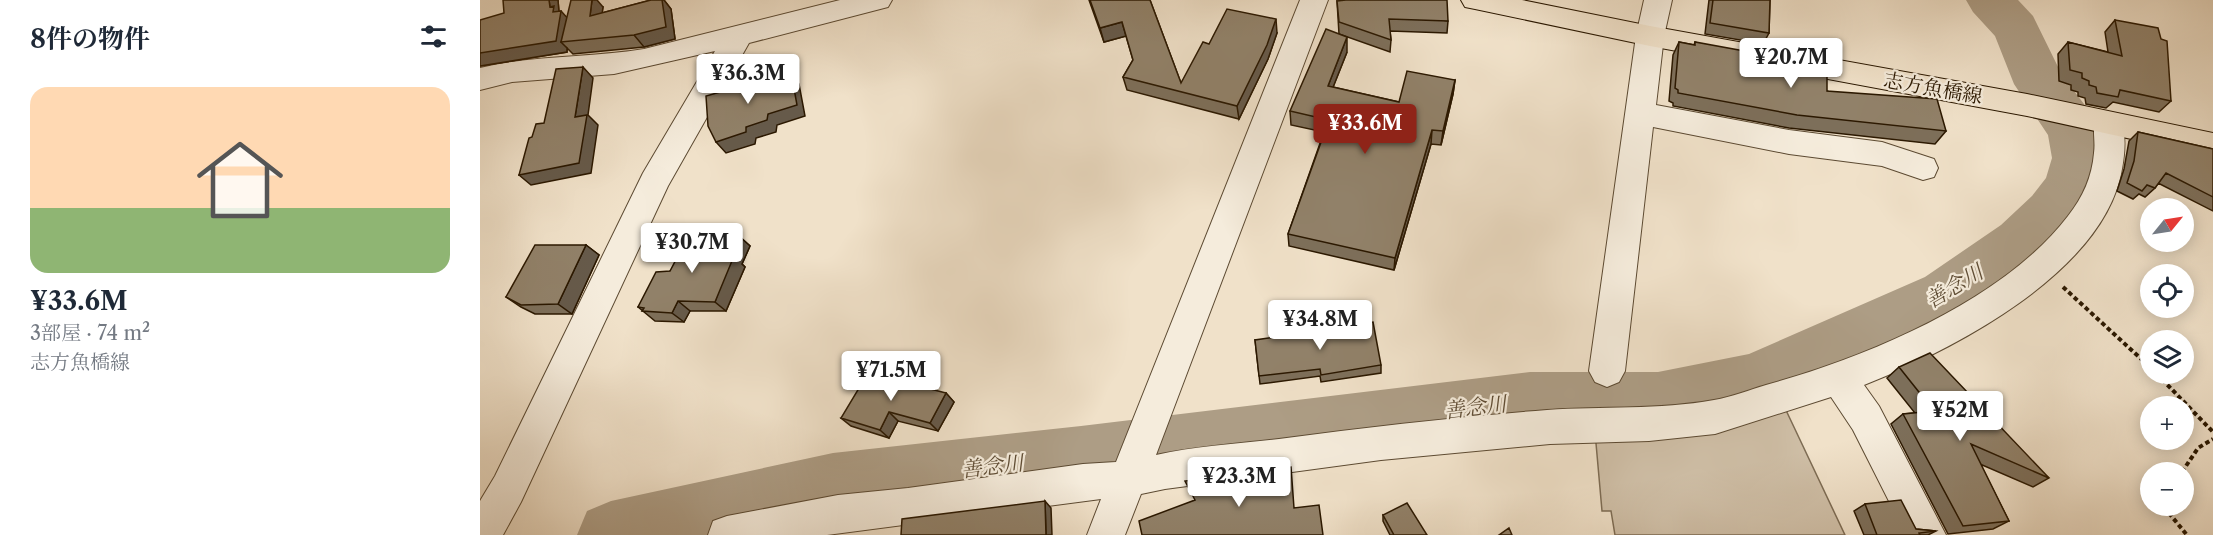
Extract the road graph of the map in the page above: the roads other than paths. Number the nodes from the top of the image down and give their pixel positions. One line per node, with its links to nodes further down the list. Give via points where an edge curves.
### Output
1 (878, 0): 5 (street)
2 (1314, 0): 14 (street)
3 (1475, 0): 6 (main road, 志方魚橋線)
4 (1658, 0): 6 (street)
5 (739, 35): 7 (street, via 644,59 512,71); 15 (street, via 654,182 508,489)
6 (1650, 36): 8 (street); 9 (main road, 志方魚橋線, via 2027,105)
7 (480, 79)
8 (1641, 113): 11 (street, via 1893,157); 12 (street)
9 (2097, 122): 10 (main road, 志方魚橋線); 13 (street, via 2110,151 2104,183 2079,227 2040,267 1993,303 1952,327)
10 (2213, 145)
11 (1923, 168)
12 (1607, 371)
13 (1839, 379): 14 (street, via 1716,417 1381,443); 18 (street, via 1866,418)
14 (1128, 479): 16 (street, via 838,514); 17 (street)
15 (482, 534)
16 (727, 535)
17 (1106, 535)
18 (1927, 535)

